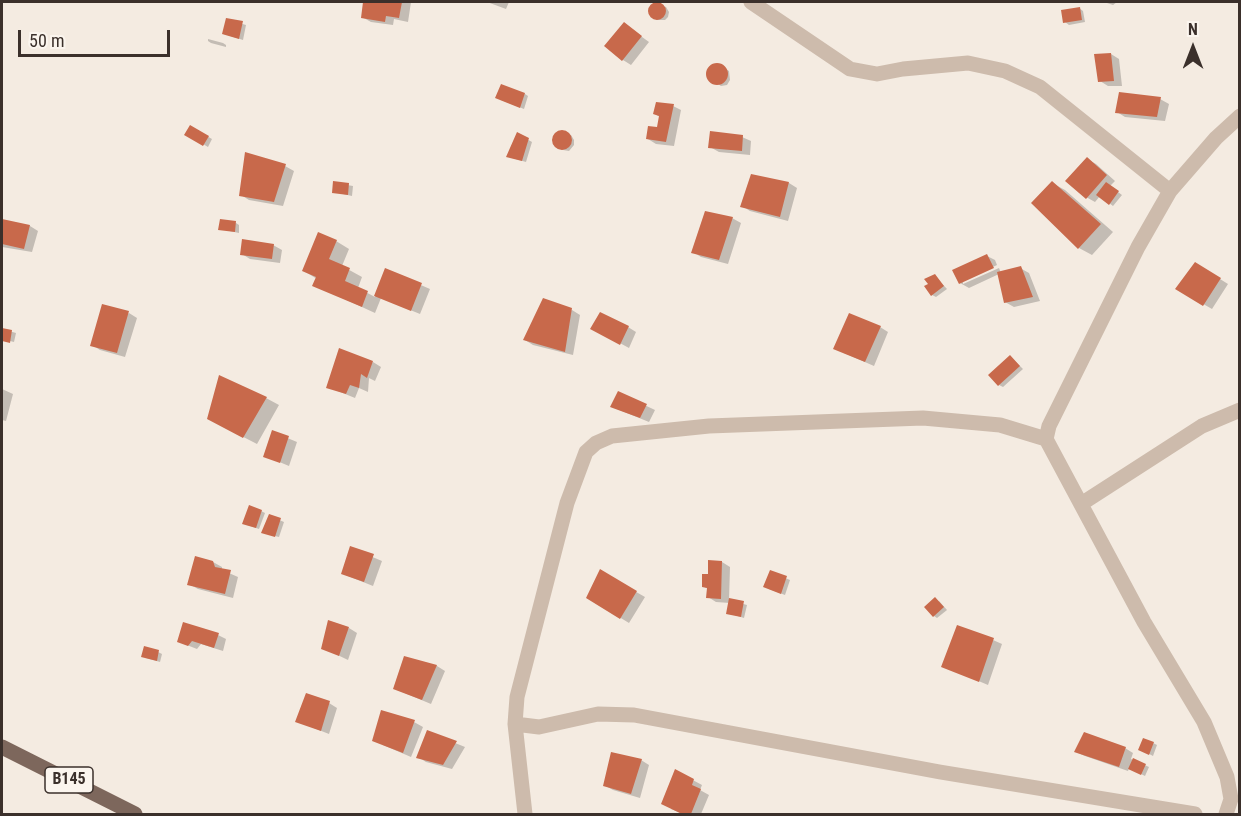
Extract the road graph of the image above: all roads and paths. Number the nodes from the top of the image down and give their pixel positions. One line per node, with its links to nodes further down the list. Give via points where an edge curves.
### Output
1 (751, 2): 3 (street, via 850,69 877,74 968,63 1005,71 1040,87)
2 (1239, 116): 3 (street)
3 (1170, 191): 5 (street, via 1138,247)
4 (1239, 410): 6 (street, via 1202,426)
5 (1046, 439): 6 (street); 7 (street, via 1000,425 923,418 709,426 612,436 596,443 586,452 567,503 517,697)
6 (1081, 504): 12 (street, via 1144,622 1204,722 1227,777 1231,799)
7 (515, 724): 10 (street); 11 (street, via 539,728 598,714 634,715)
8 (2, 747): 9 (main road, B145)
9 (135, 814)
10 (525, 814)
11 (1195, 814)
12 (1226, 814)

